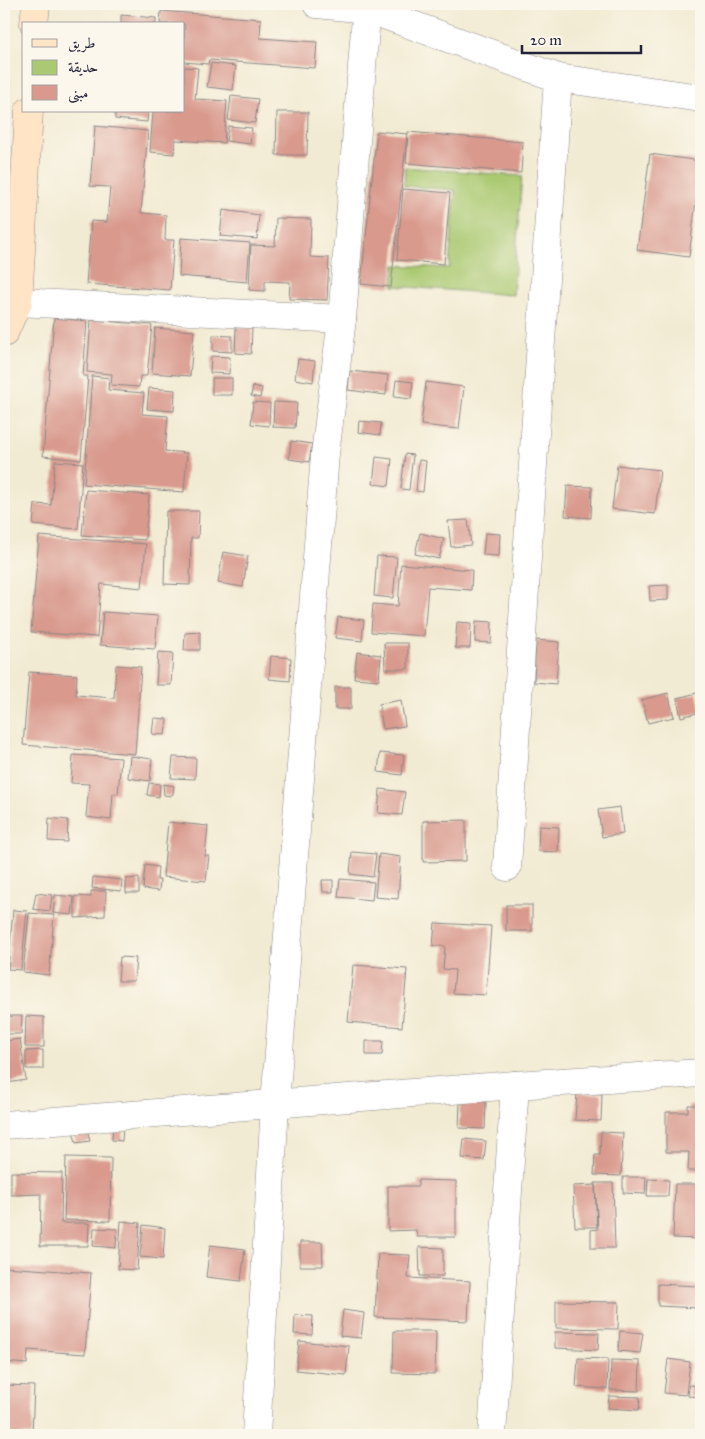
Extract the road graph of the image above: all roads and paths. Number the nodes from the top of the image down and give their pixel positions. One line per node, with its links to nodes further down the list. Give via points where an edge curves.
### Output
1 (36, 4): 4 (street)
2 (317, 4): 3 (street)
3 (367, 7): 5 (street); 9 (street)
4 (34, 22)
5 (558, 78): 6 (street); 11 (street)
6 (701, 98)
7 (29, 112): 8 (street)
8 (11, 303): 9 (street); 10 (street)
9 (342, 318): 14 (street, via 325,454)
10 (4, 333)
11 (507, 867)
12 (701, 1073): 13 (street)
13 (515, 1085): 14 (street); 17 (street)
14 (275, 1104): 15 (street); 16 (street)
15 (4, 1125)
16 (256, 1435)
17 (492, 1435)

